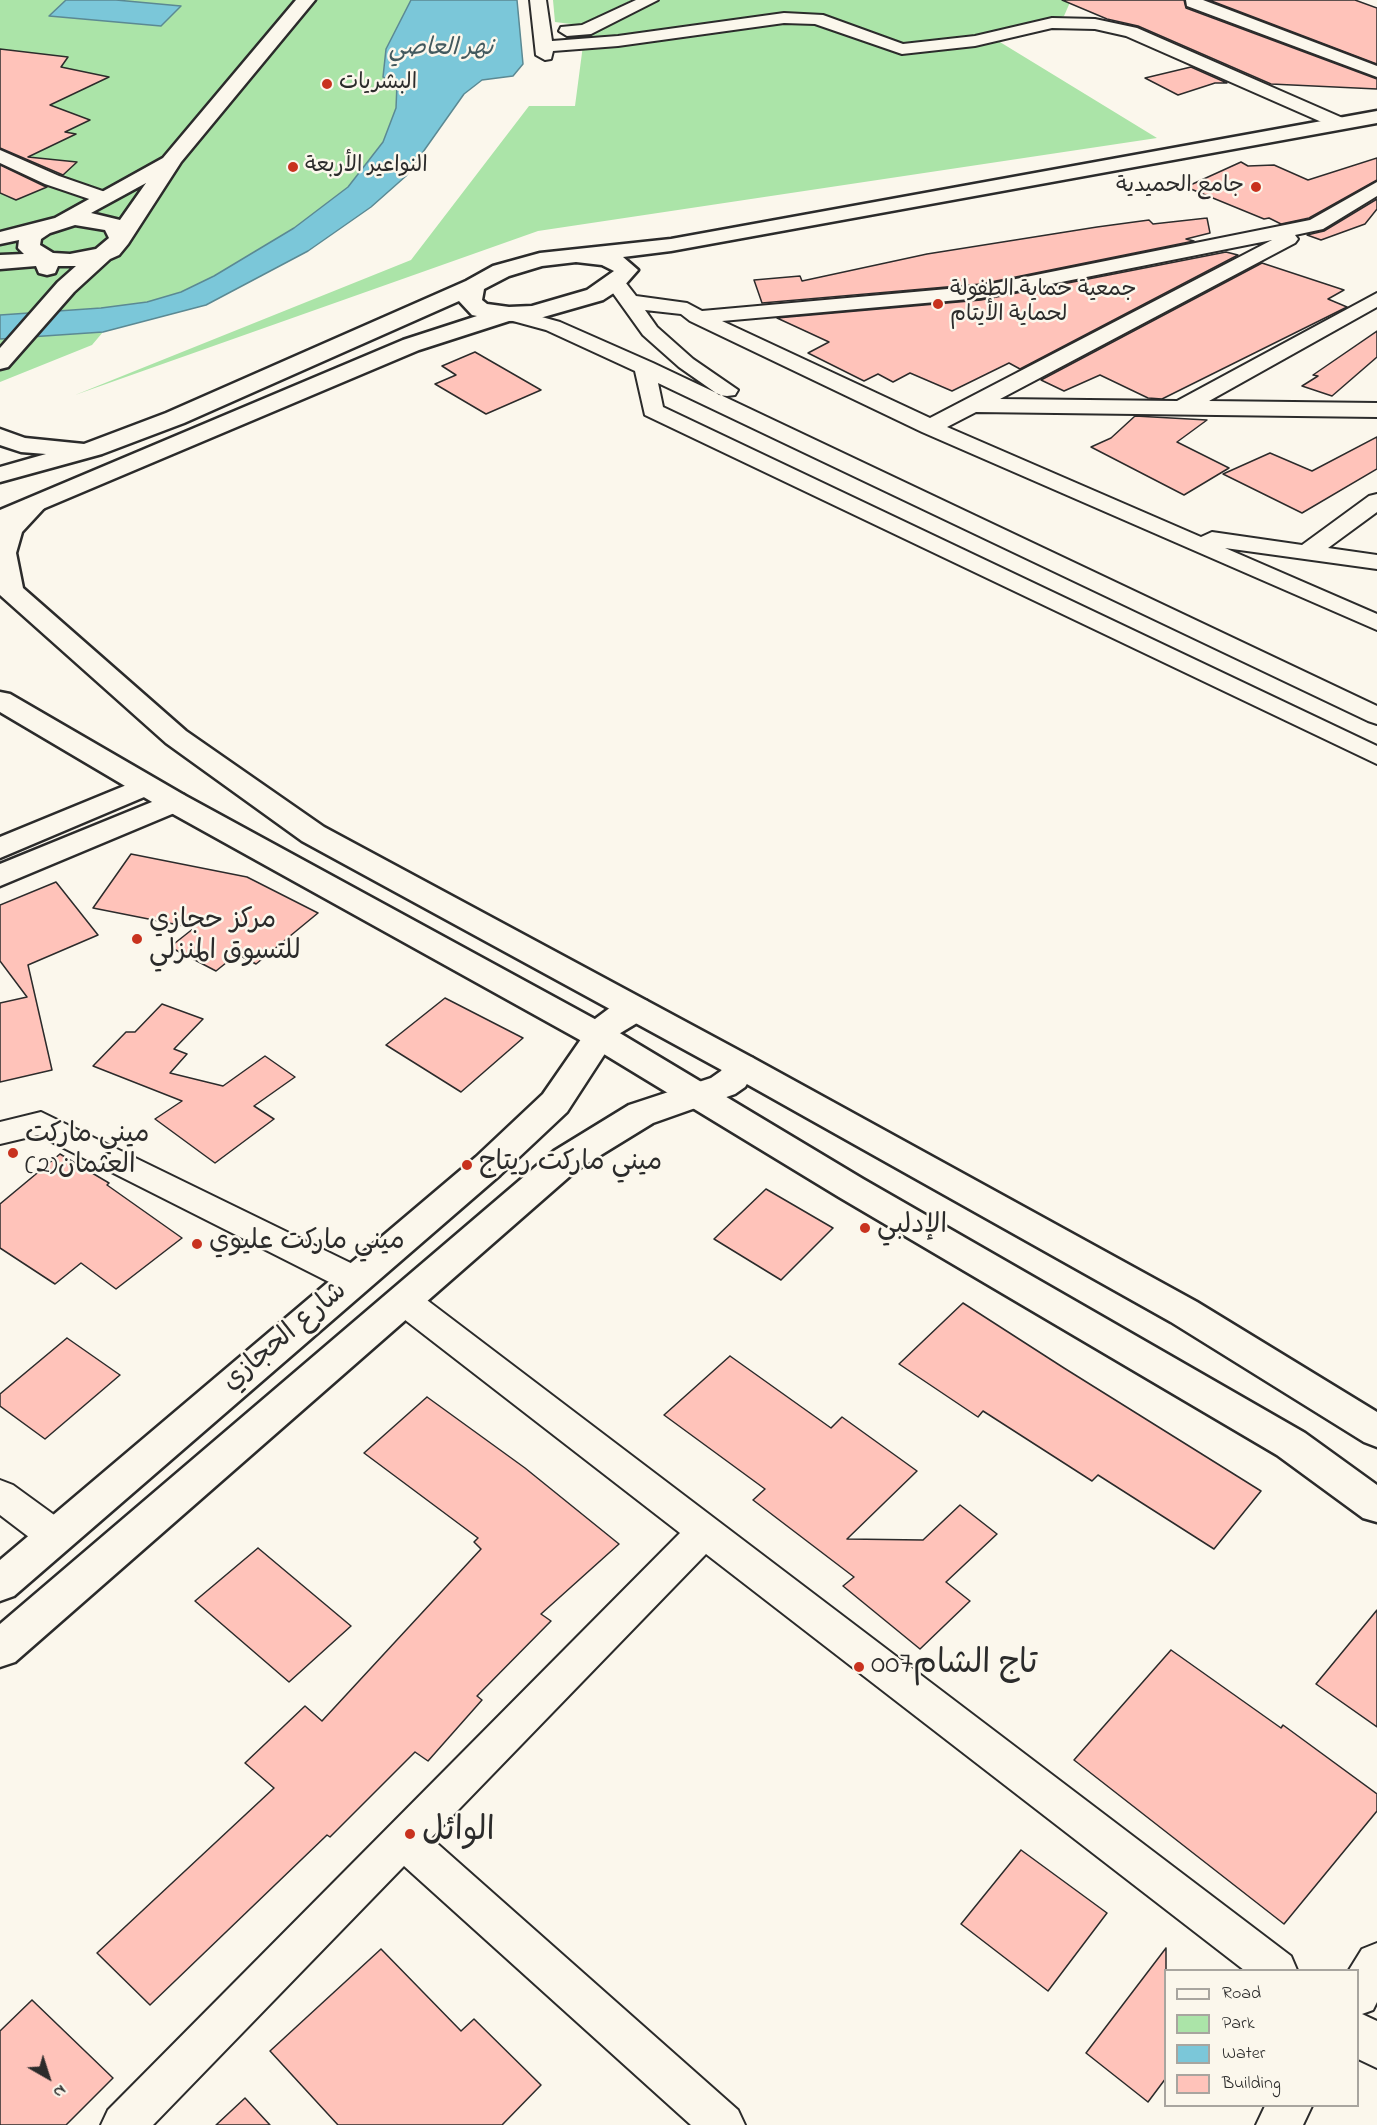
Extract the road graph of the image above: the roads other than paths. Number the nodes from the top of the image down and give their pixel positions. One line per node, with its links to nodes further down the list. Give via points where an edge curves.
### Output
1 (306, 0): 11 (main road)
2 (538, 0): 5 (street)
3 (650, 0): 5 (street)
4 (1193, 2): 6 (street)
5 (544, 44): 8 (street, via 618,41 784,18 818,19 902,49 975,41 1052,23 1095,24 1131,32)
6 (1377, 72)
7 (1377, 117): 8 (main road)
8 (1339, 123): 19 (main road, via 671,245)
9 (1377, 133): 22 (main road)
10 (0, 156): 13 (street)
11 (173, 158): 13 (main road); 16 (main road)
12 (1375, 191): 15 (street)
13 (104, 198): 14 (main road)
14 (52, 224): 16 (main road, via 96,220 113,225); 17 (main road); 20 (main road, via 30,237 28,243 33,252)
15 (1316, 225): 28 (street, via 981,292); 34 (street)
16 (121, 234): 18 (main road, via 117,244)
17 (0, 238)
18 (103, 254): 20 (main road, via 70,261); 24 (main road)
19 (577, 256): 22 (main road, via 614,261); 23 (main road, via 540,260 501,271)
20 (48, 259): 21 (main road); 24 (main road)
21 (0, 262)
22 (621, 276): 26 (street); 27 (main road, via 595,295 566,305)
23 (474, 286): 27 (main road, via 470,301 480,310); 40 (main road, via 175,418)
24 (55, 287): 30 (main road); 31 (main road)
25 (1377, 299): 35 (street)
26 (631, 302): 28 (street, via 687,309); 29 (street)
27 (509, 314): 32 (street, via 553,326); 43 (main road, via 411,345)
28 (697, 317): 29 (street, via 671,320); 38 (street)
29 (650, 331): 51 (street, via 686,363 727,390 796,426)
30 (0, 337)
31 (0, 362)
32 (645, 368): 52 (street); 53 (street, via 653,410)
33 (1377, 386): 36 (street)
34 (971, 405): 35 (street); 38 (street)
35 (1179, 408): 36 (street)
36 (1352, 410): 37 (street)
37 (1377, 410)
38 (930, 427): 45 (street)
39 (0, 436): 40 (main road, via 21,445 53,450)
40 (93, 449): 41 (main road)
41 (0, 475)
42 (1377, 501): 46 (street)
43 (34, 505): 44 (main road); 48 (main road, via 10,530 3,553)
44 (0, 519)
45 (1176, 534): 46 (street); 49 (street)
46 (1306, 553): 47 (street)
47 (1377, 562)
48 (5, 585): 58 (main road, via 176,737 313,834)
49 (1377, 623)
50 (0, 700): 54 (main road)
51 (1377, 700)
52 (1377, 716)
53 (1377, 756)
54 (146, 786): 55 (main road); 56 (main road)
55 (174, 802): 57 (main road); 59 (main road)
56 (0, 848)
57 (0, 876)
58 (636, 1009): 59 (main road, شارع الحجازي, via 612,1022); 60 (main road)
59 (601, 1037): 61 (main road); 63 (main road, شارع الحجازي, via 555,1103)
60 (741, 1066): 61 (main road, via 723,1086); 65 (main road, via 1184,1312)
61 (694, 1095): 64 (main road, via 641,1114 566,1160); 67 (main road, via 1291,1444)
62 (0, 1133): 63 (street, via 41,1123)
63 (355, 1280): 69 (main road, شارع الحجازي)
64 (403, 1300): 68 (street); 71 (main road)
65 (1377, 1431)
66 (0, 1495): 69 (street)
67 (1377, 1506)
68 (703, 1533): 72 (street); 74 (street)
69 (55, 1536): 70 (main road, شارع الحجازي)
70 (0, 1584)
71 (0, 1649)
72 (403, 1839): 79 (street); 80 (street)
73 (1377, 1963): 75 (street)
74 (1273, 1969)
75 (1359, 1993)
76 (1359, 2034): 77 (street)
77 (1377, 2048)
78 (1289, 2107): 81 (street)
79 (123, 2125)
80 (723, 2125)
81 (1278, 2125)

